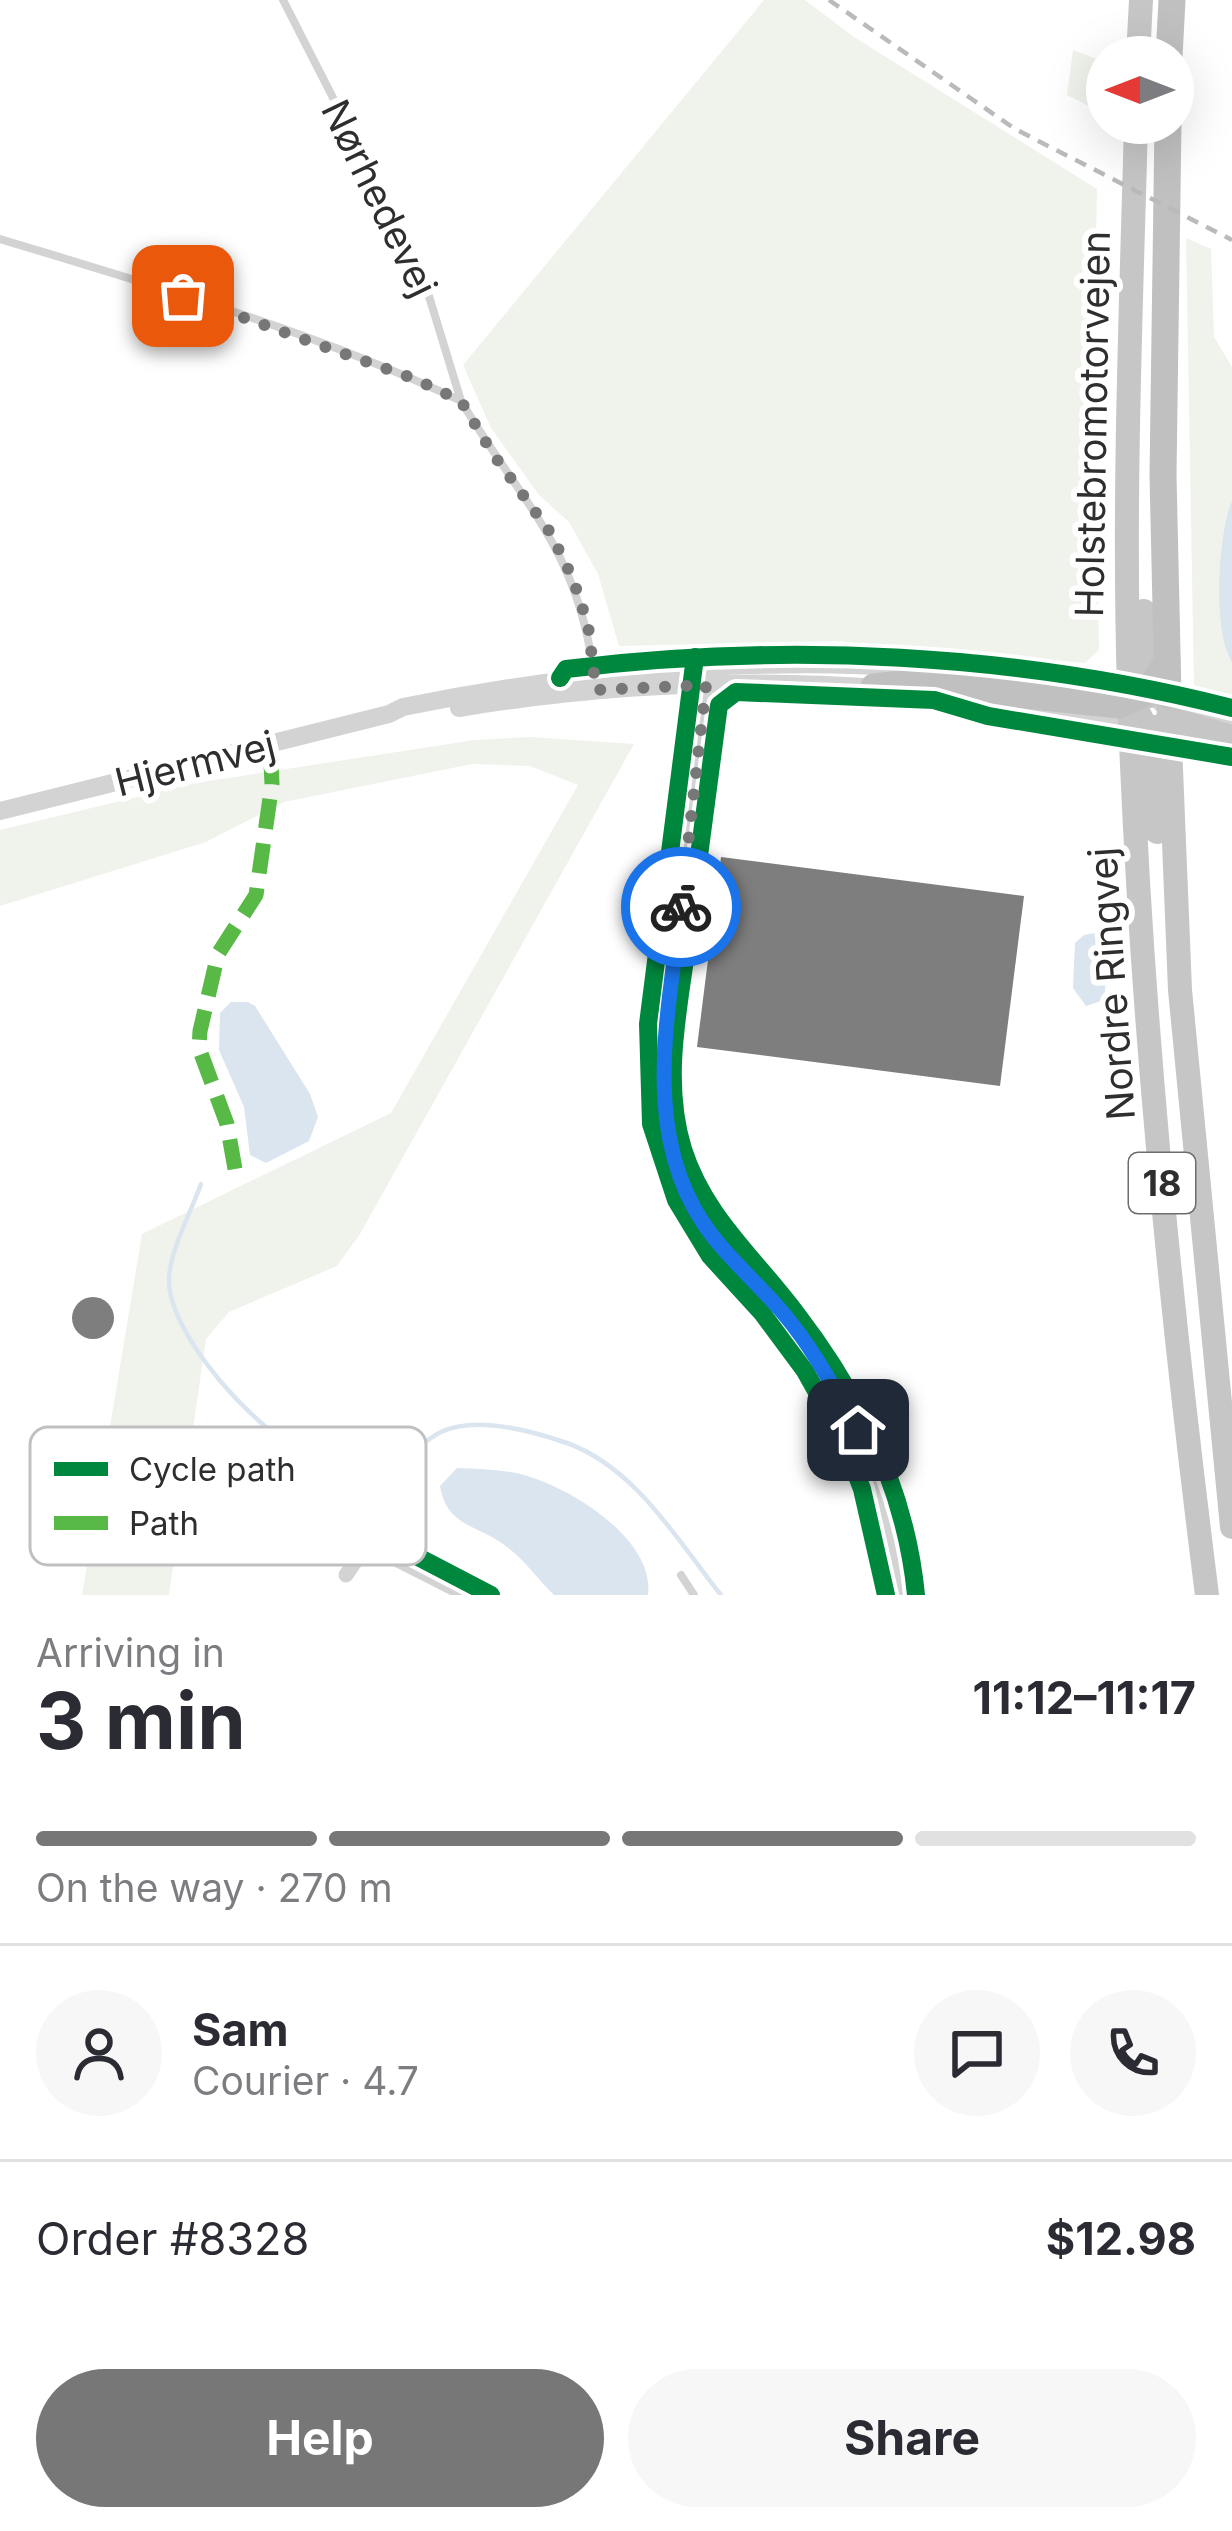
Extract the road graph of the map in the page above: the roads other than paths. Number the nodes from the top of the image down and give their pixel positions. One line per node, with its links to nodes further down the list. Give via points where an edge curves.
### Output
1 (283, 0): 9 (lane, Nørhedevej, via 421,270)
2 (1141, 0): 4 (main road)
3 (1172, 0): 5 (highway)
4 (1139, 36)
5 (1170, 36)
6 (1136, 144): 13 (main road, Holstebromotorvejen, via 1130,417)
7 (1168, 144): 13 (highway, Holstebromotorvejen / 18, via 1167,660)
8 (0, 239): 9 (lane, via 183,296)
9 (461, 401): 11 (lane, Nørhedevej, via 550,532 588,625)
10 (708, 675): 11 (street, Hjermvej); 12 (street, Hjermvej); 13 (street, Hjermvej, via 839,662 966,672); 25 (street, via 662,1064 672,1148 713,1237 786,1316 858,1430 893,1538)
11 (595, 682): 17 (street, Hjermvej, via 403,707)
12 (874, 687): 13 (highway, via 909,683)
13 (1151, 710): 14 (street, Hjermvej); 15 (main road); 16 (street, Hjermvej); 18 (main road, Nordre Ringvej / 18); 26 (main road, Nordre Ringvej / 18, via 1133,769 1151,1067)
14 (1232, 720)
15 (1232, 736)
16 (1232, 749)
17 (0, 811)
18 (1232, 1527)
19 (353, 1565): 21 (street)
20 (408, 1565): 23 (street)
21 (346, 1575)
22 (681, 1575): 24 (lane)
23 (467, 1595)
24 (694, 1595)
25 (901, 1595)
26 (1207, 1595)

